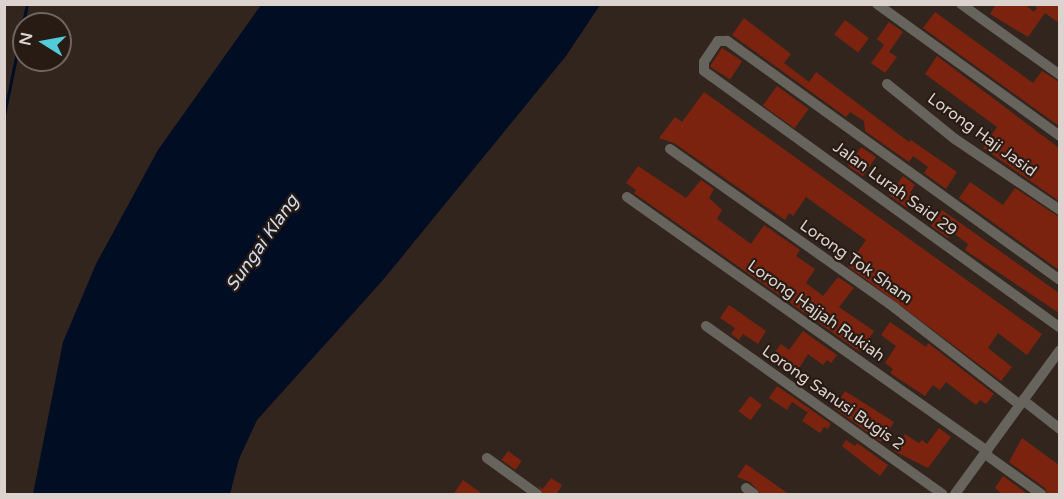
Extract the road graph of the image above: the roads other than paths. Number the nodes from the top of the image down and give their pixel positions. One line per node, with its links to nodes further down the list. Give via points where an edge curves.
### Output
1 (877, 4): 5 (street)
2 (961, 4): 3 (street)
3 (1059, 75)
4 (887, 84): 8 (street, Lorong Haji Jasid, via 955,139)
5 (1059, 136)
6 (670, 149): 13 (street, Lorong Tok Sham)
7 (627, 197): 15 (street, Lorong Hajjah Rukiah)
8 (1059, 210)
9 (1059, 280): 11 (street, Jalan Lurah Said 29, via 727,40 718,41 704,62 704,71)
10 (706, 326): 18 (street, Lorong Sanusi Bugis 2)
11 (1059, 328)
12 (1059, 350): 13 (street)
13 (1022, 402): 14 (street, Lorong Tok Sham); 15 (street)
14 (1059, 429)
15 (986, 452): 19 (street); 20 (street, Lorong Hajjah Rukiah)
16 (487, 458): 17 (street)
17 (537, 495)
18 (942, 495)
19 (955, 495)
20 (1041, 495)

